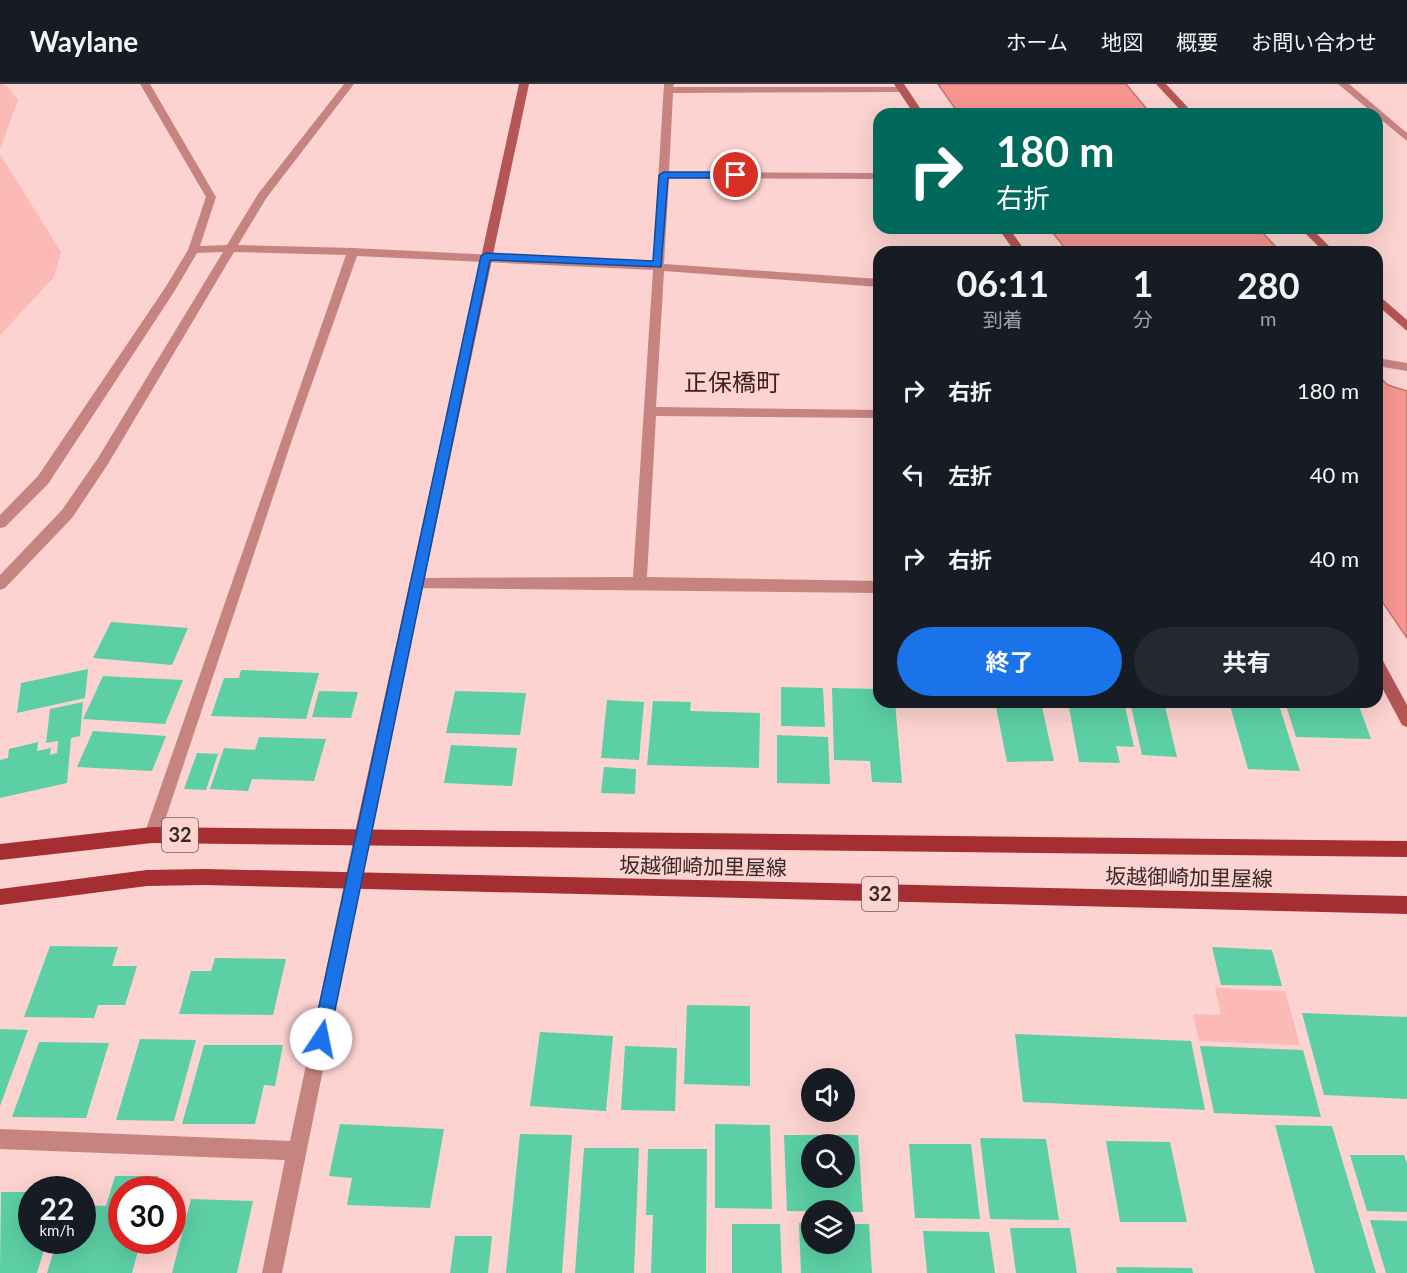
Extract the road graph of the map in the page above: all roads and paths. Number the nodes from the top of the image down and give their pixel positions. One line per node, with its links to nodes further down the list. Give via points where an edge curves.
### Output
1 (146, 84): 20 (street, via 211,197)
2 (349, 84): 19 (street, via 262,196)
3 (524, 84): 22 (street)
4 (1161, 84): 9 (street)
5 (1343, 84): 10 (street)
6 (668, 87): 7 (street); 13 (street)
7 (900, 87): 8 (street)
8 (915, 108)
9 (1183, 108)
10 (1371, 108)
11 (1383, 118): 12 (street)
12 (1407, 138)
13 (664, 175): 14 (street); 23 (street)
14 (873, 176)
15 (1008, 234): 17 (street)
16 (1311, 234): 18 (street)
17 (1017, 246)
18 (1324, 246)
19 (230, 248): 20 (street); 21 (street); 33 (street, via 103,461 67,514)
20 (193, 250): 31 (street, via 43,480)
21 (353, 252): 22 (street); 38 (street)
22 (486, 256): 23 (street); 34 (street)
23 (657, 265): 24 (street); 29 (street)
24 (873, 283)
25 (1383, 303): 26 (street)
26 (1405, 322)
27 (1383, 363): 28 (street)
28 (1407, 367)
29 (648, 411): 30 (street); 32 (street)
30 (873, 414)
31 (0, 523)
32 (640, 583): 34 (street); 35 (street)
33 (0, 584)
34 (416, 584): 39 (street)
35 (873, 587)
36 (1383, 675): 37 (street)
37 (1407, 720)
38 (152, 835): 39 (main road, 坂越御崎加里屋線 / 32); 41 (main road, 坂越御崎加里屋線 / 32)
39 (362, 837): 40 (main road, 坂越御崎加里屋線 / 32); 42 (street)
40 (1407, 849)
41 (0, 852)
42 (352, 883): 43 (main road, 坂越御崎加里屋線 / 32, via 147,878); 44 (main road, 坂越御崎加里屋線 / 32); 46 (street)
43 (0, 897)
44 (1407, 905)
45 (0, 1139): 46 (street)
46 (298, 1151): 47 (street)
47 (272, 1273)

